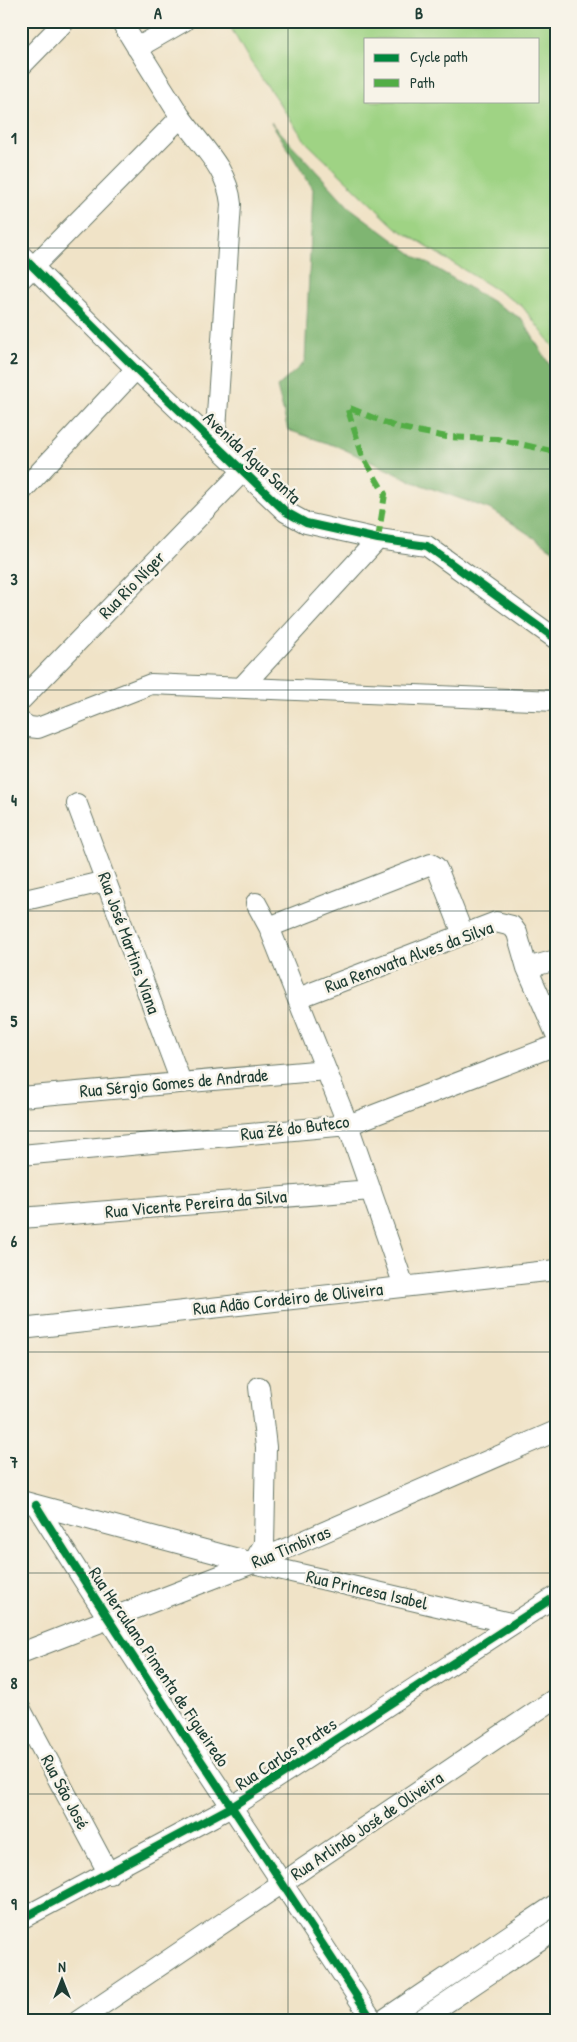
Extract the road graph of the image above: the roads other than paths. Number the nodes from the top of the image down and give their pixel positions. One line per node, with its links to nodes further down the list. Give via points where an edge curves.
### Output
1 (65, 21): 5 (street)
2 (121, 21): 4 (street)
3 (184, 21): 4 (street)
4 (137, 48): 6 (street)
5 (21, 66)
6 (181, 117): 7 (street); 9 (street, via 226,177 231,204)
7 (25, 267): 8 (street, Avenida Água Santa)
8 (136, 369): 9 (street, Avenida Água Santa); 11 (street)
9 (215, 445): 10 (street, Avenida Água Santa)
10 (243, 470): 12 (street, Avenida Água Santa, via 296,519); 15 (street, Rua Rio Níger)
11 (21, 492)
12 (378, 539): 13 (street, Avenida Água Santa, via 418,543 436,550); 14 (street)
13 (556, 639)
14 (241, 688): 16 (street); 17 (street, via 151,684 38,728)
15 (21, 700)
16 (556, 701)
17 (21, 722)
18 (77, 804): 19 (street, Rua José Martins Viana)
19 (106, 881): 20 (street); 30 (street, Rua José Martins Viana)
20 (21, 901)
21 (256, 903): 22 (street)
22 (269, 927): 23 (street, via 431,864 439,873); 26 (street)
23 (463, 934): 25 (street, Rua Renovata Alves da Silva, via 496,922 512,926); 26 (street, Rua Renovata Alves da Silva)
24 (556, 960): 25 (street)
25 (527, 968): 27 (street)
26 (298, 998): 29 (street)
27 (556, 1034)
28 (556, 1045): 32 (street, Rua Zé do Buteco)
29 (326, 1070): 30 (street, Rua Sérgio Gomes de Andrade); 32 (street)
30 (181, 1082): 31 (street, Rua Sérgio Gomes de Andrade)
31 (21, 1097)
32 (348, 1125): 33 (street, Rua Zé do Buteco); 34 (street)
33 (21, 1155)
34 (371, 1190): 35 (street, Rua Vicente Pereira da Silva); 37 (street)
35 (21, 1218)
36 (556, 1270): 37 (street, Rua Adão Cordeiro de Oliveira)
37 (404, 1286): 38 (street, Rua Adão Cordeiro de Oliveira)
38 (21, 1329)
39 (259, 1387): 42 (street, via 266,1447 264,1544)
40 (556, 1431): 42 (street, Rua Timbiras)
41 (29, 1503): 42 (street, Rua Princesa Isabel); 44 (street, Rua Herculano Pimenta de Figueiredo)
42 (253, 1563): 44 (street, Rua Timbiras); 45 (street, Rua Princesa Isabel)
43 (556, 1596): 45 (street, Rua Carlos Prates)
44 (106, 1618): 46 (street, Rua Timbiras); 49 (street, Rua Herculano Pimenta de Figueiredo)
45 (510, 1623): 49 (street, Rua Carlos Prates)
46 (21, 1652)
47 (552, 1708): 51 (street, Rua Arlindo José de Oliveira)
48 (21, 1710): 50 (street, Rua São José)
49 (233, 1806): 50 (street, Rua Carlos Prates); 51 (street, Rua Herculano Pimenta de Figueiredo)
50 (109, 1874): 53 (street, Rua Carlos Prates)
51 (282, 1882): 55 (street, Rua Arlindo José de Oliveira); 56 (street, Rua Herculano Pimenta de Figueiredo)
52 (556, 1904): 57 (street)
53 (21, 1919)
54 (556, 1929): 58 (street)
55 (78, 2021)
56 (373, 2021)
57 (382, 2021)
58 (419, 2021)

